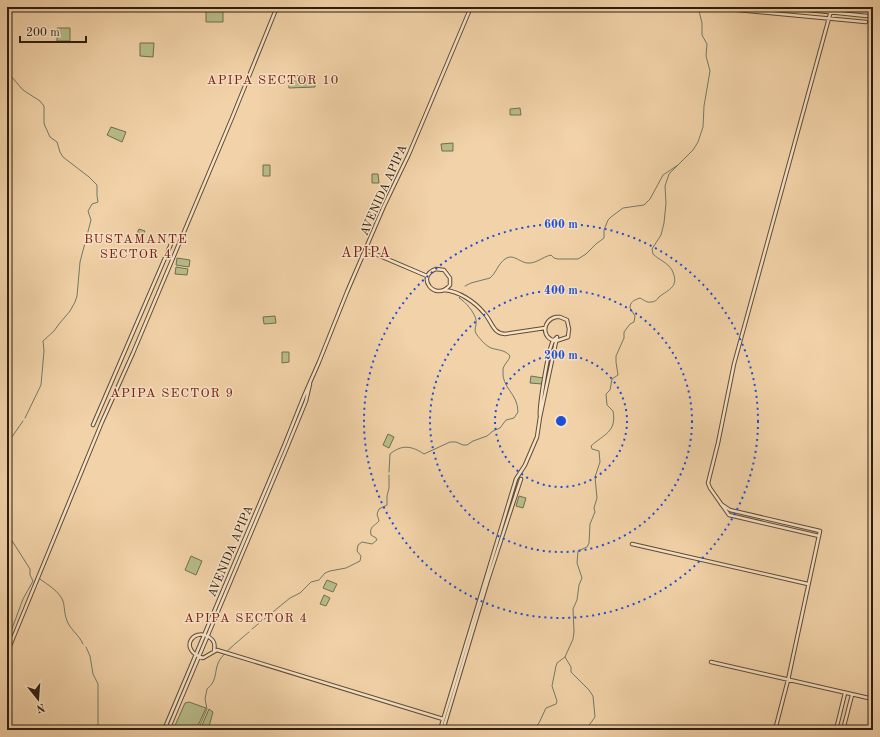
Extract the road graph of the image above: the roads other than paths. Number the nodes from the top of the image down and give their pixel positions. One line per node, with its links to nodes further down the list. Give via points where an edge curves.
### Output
1 (277, 7): 24 (street)
2 (471, 7): 11 (street, AVENIDA APIPA)
3 (780, 7): 6 (street)
4 (832, 7): 6 (street)
5 (728, 9): 8 (street)
6 (830, 12): 7 (street); 8 (street)
7 (868, 16)
8 (829, 19): 9 (street); 18 (street, via 734,364 708,483)
9 (866, 22)
10 (171, 244): 16 (street)
11 (366, 250): 12 (street); 22 (street, AVENIDA APIPA, via 311,380 306,401 288,446)
12 (427, 276): 13 (street, via 431,289); 13 (street, via 436,269 447,273 451,283)
13 (444, 290): 14 (street, via 473,302 499,334)
14 (545, 328): 15 (street, via 546,335); 15 (street, via 552,318 560,317 567,320 568,337)
15 (555, 341): 31 (street, via 540,406 537,437 516,479)
16 (93, 425)
17 (521, 479): 35 (street)
18 (720, 503): 19 (street, via 729,515); 19 (street, via 730,510 820,530)
19 (819, 536): 21 (street)
20 (632, 544): 21 (street)
21 (808, 584): 27 (street)
22 (206, 636): 23 (street, via 213,640); 25 (street, AVENIDA APIPA); 25 (street, via 200,634 190,642 190,649)
23 (214, 651): 25 (street, via 203,658); 31 (street)
24 (7, 653)
25 (198, 656): 32 (street, AVENIDA APIPA); 33 (street, AVENIDA APIPA)
26 (711, 662): 27 (street)
27 (788, 680): 28 (street); 36 (street)
28 (845, 693): 29 (street); 37 (street)
29 (852, 694): 30 (street); 38 (street)
30 (873, 699)
31 (443, 719): 34 (street)
32 (164, 730)
33 (168, 730)
34 (440, 730)
35 (444, 730)
36 (776, 730)
37 (836, 730)
38 (843, 730)

